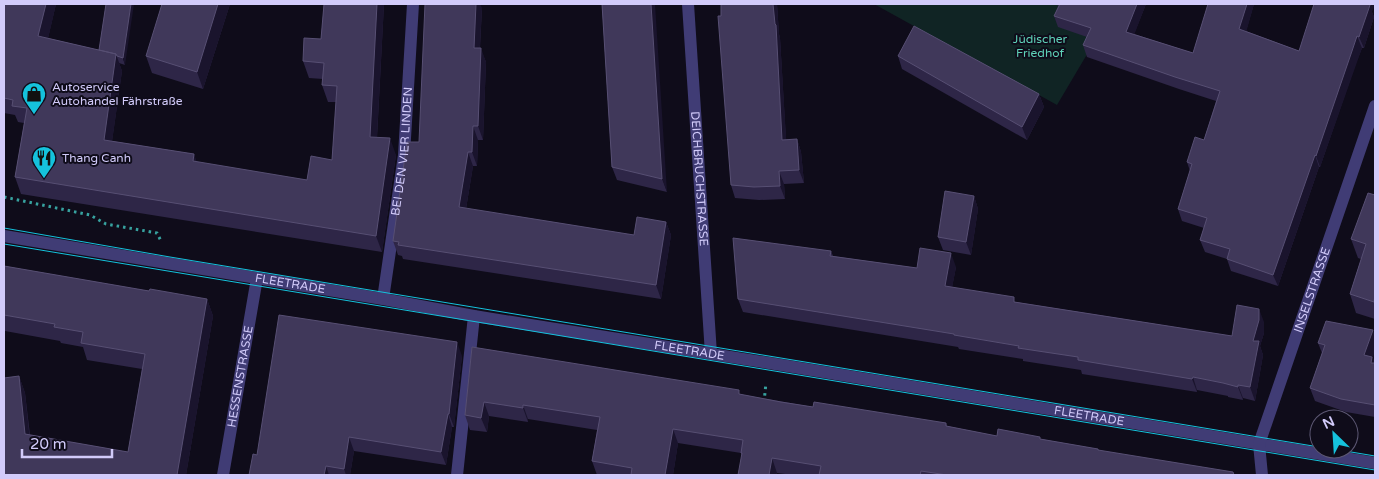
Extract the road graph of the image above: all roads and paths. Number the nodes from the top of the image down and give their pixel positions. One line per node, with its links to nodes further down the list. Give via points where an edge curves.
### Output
1 (413, 4): 8 (street, BEI DEN VIER LINDEN, via 404,155)
2 (688, 4): 10 (street, DEICHBRUCHSTRASSE)
3 (1375, 106): 13 (street, INSELSTRASSE)
4 (4, 197): 5 (path, via 90,215 106,224)
5 (157, 233)
6 (4, 236): 7 (street, FLEETRADE)
7 (257, 278): 8 (street, FLEETRADE); 15 (street, HESSENSTRASSE)
8 (382, 299): 9 (street, FLEETRADE)
9 (474, 316): 10 (street, FLEETRADE); 16 (street)
10 (711, 354): 11 (street, FLEETRADE)
11 (769, 363): 12 (path); 13 (street, FLEETRADE)
12 (763, 405)
13 (1259, 444): 14 (street, FLEETRADE); 17 (street, INSELSTRASSE)
14 (1375, 463)
15 (223, 475)
16 (457, 475)
17 (1262, 475)

